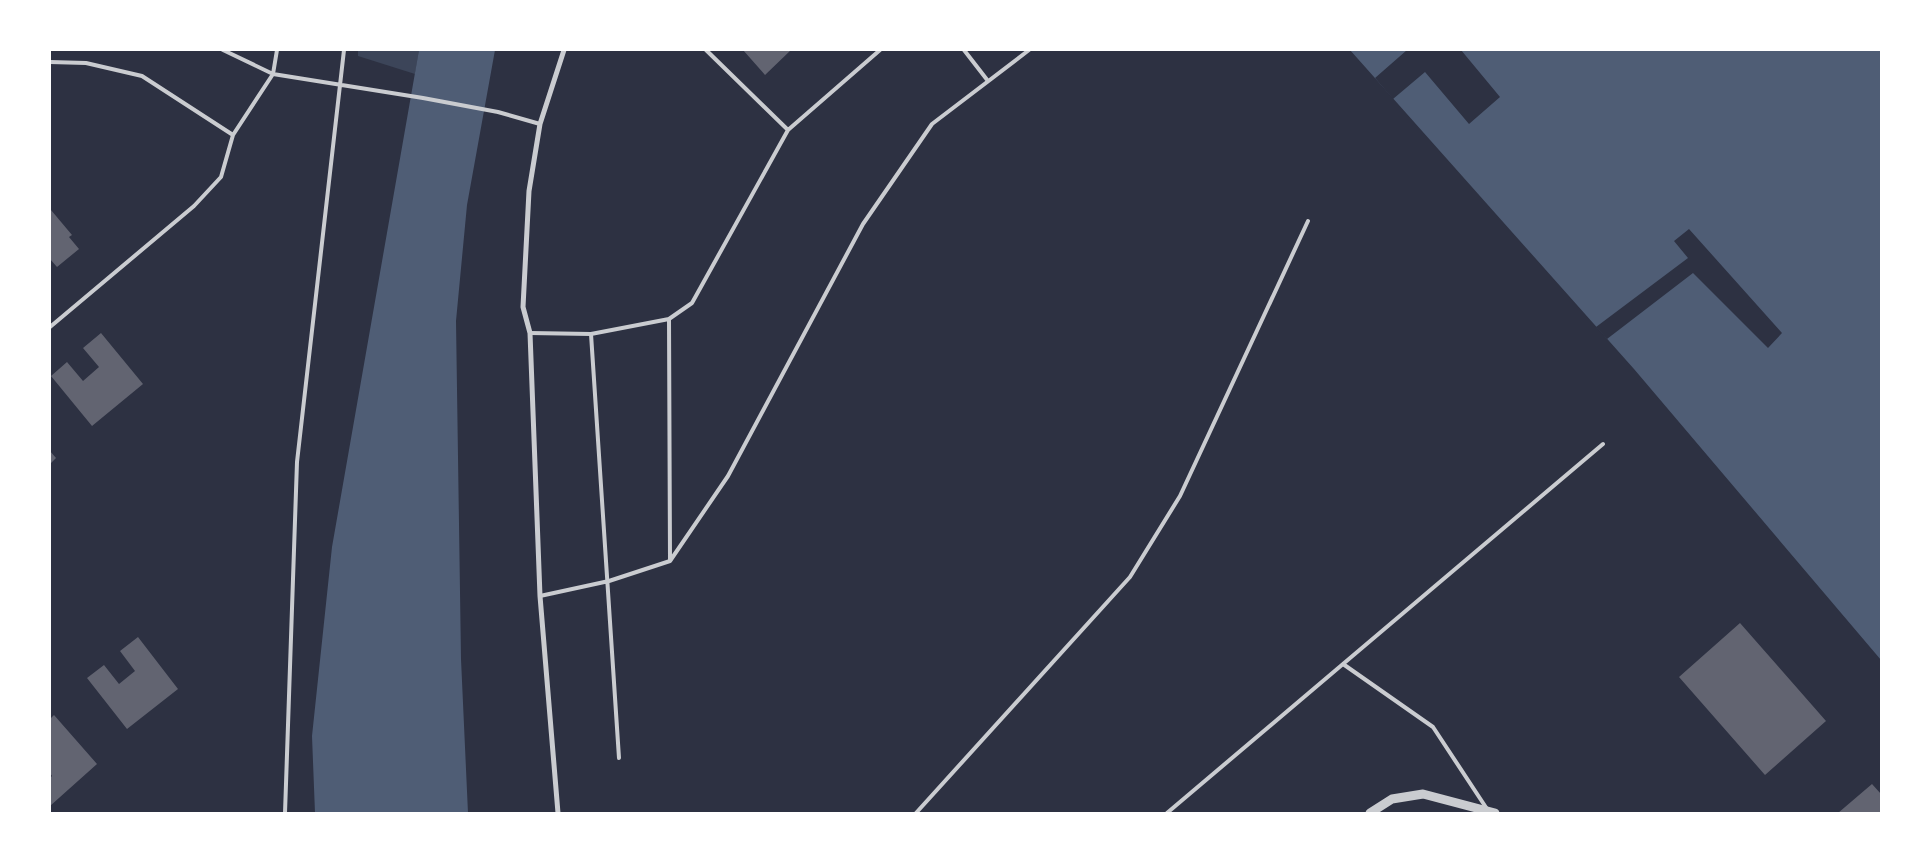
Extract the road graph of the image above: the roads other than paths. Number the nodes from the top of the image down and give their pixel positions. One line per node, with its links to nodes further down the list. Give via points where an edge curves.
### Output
1 (223, 50): 10 (lane)
2 (277, 50): 10 (lane)
3 (344, 50): 12 (lane)
4 (564, 50): 13 (street)
5 (706, 50): 14 (lane)
6 (880, 50): 14 (lane)
7 (964, 50): 11 (lane)
8 (1029, 50): 11 (lane)
9 (50, 62): 15 (lane, via 86,63 142,76)
10 (274, 74): 12 (lane); 15 (lane)
11 (988, 81): 22 (lane, via 932,124 863,224 728,476)
12 (339, 86): 13 (lane, via 498,112); 28 (lane, via 297,462)
13 (540, 124): 19 (street, via 529,191 525,257 523,306)
14 (788, 130): 17 (lane, via 692,303)
15 (233, 135): 18 (lane, via 220,177 194,206)
16 (1308, 221): 30 (lane, via 1180,496 1130,578)
17 (669, 319): 20 (lane); 22 (lane)
18 (50, 327)
19 (530, 333): 20 (lane); 24 (street)
20 (591, 334): 23 (lane)
21 (1603, 444): 25 (lane)
22 (670, 560): 23 (lane)
23 (609, 581): 24 (lane); 26 (lane)
24 (540, 596): 29 (street)
25 (1343, 664): 27 (lane, via 1434,727); 31 (lane)
26 (619, 758)
27 (1491, 812): 32 (street, via 1423,794 1392,799)
28 (285, 813)
29 (558, 813)
30 (916, 813)
31 (1167, 813)
32 (1370, 813)

